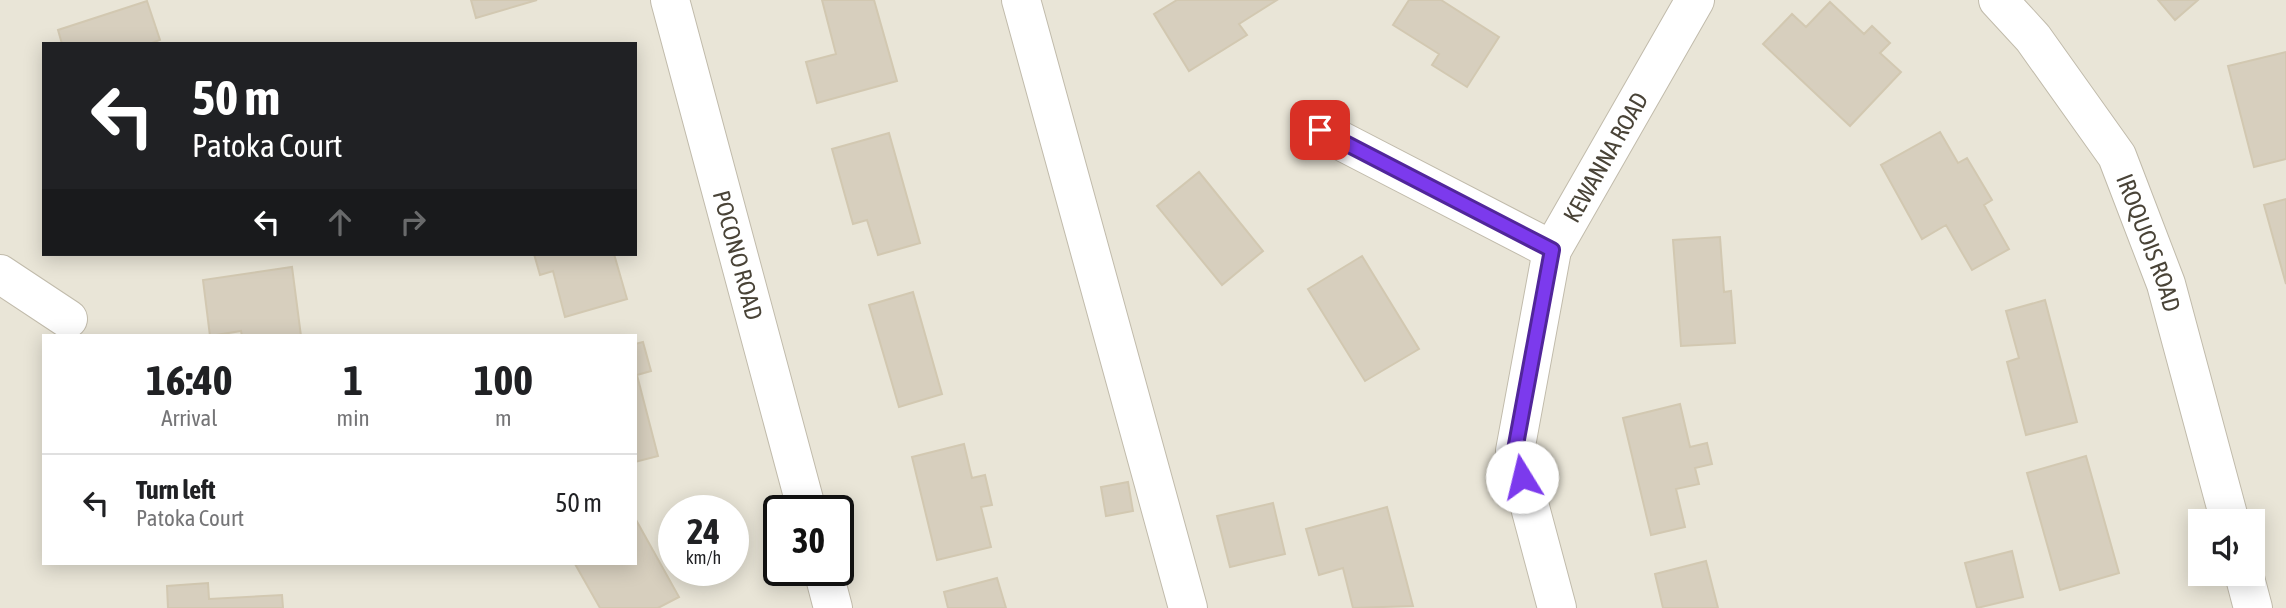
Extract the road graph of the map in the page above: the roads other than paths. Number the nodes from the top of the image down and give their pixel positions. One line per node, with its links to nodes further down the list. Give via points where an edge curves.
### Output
1 (670, 0): 9 (street, POCONO ROAD)
2 (1021, 0): 14 (street)
3 (1695, 0): 6 (street, KEWANNA ROAD)
4 (1997, 0): 10 (street, IROQUOIS ROAD, via 2033,38 2118,156 2166,284)
5 (1320, 130): 6 (street)
6 (1552, 250): 15 (street, KEWANNA ROAD, via 1515,450)
7 (0, 274): 8 (street)
8 (68, 319)
9 (803, 495)
10 (2227, 509)
11 (827, 586): 13 (street)
12 (2247, 586): 16 (street)
13 (833, 608)
14 (1188, 608)
15 (1557, 608)
16 (2253, 608)

